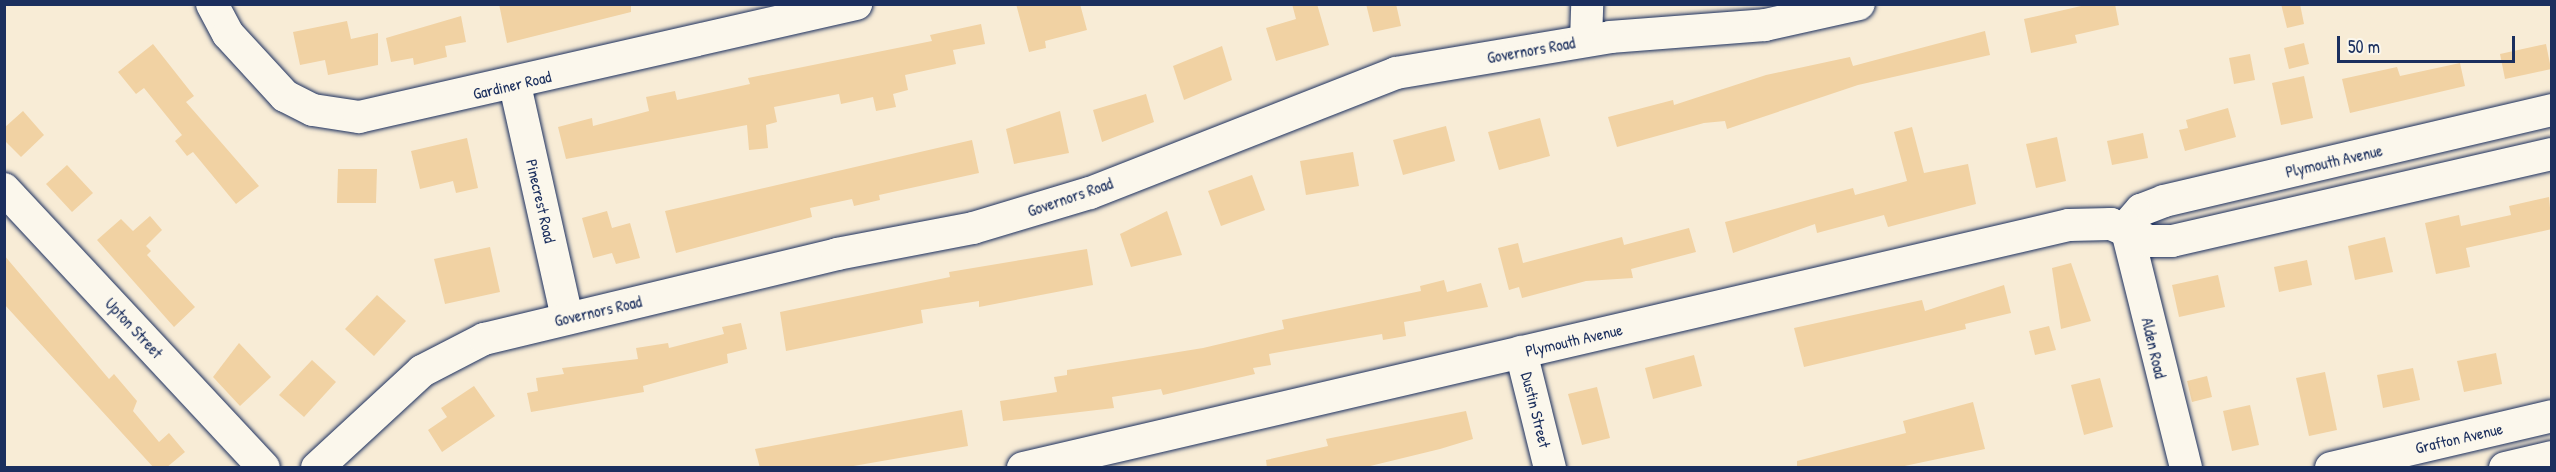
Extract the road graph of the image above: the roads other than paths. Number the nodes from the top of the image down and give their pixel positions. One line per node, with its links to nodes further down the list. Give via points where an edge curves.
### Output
1 (212, 4): 6 (street, Gardiner Road, via 228,34 274,85 313,110 374,116)
2 (856, 4): 6 (street, Gardiner Road)
3 (1587, 4): 5 (street)
4 (1858, 4): 5 (street, Governors Road, via 1765,25)
5 (1587, 40): 11 (street, Governors Road, via 1396,73 1090,193 973,228 837,254)
6 (515, 85): 11 (street, Pinecrest Road)
7 (2552, 110): 10 (street, Plymouth Avenue, via 2164,201 2141,210)
8 (2552, 154): 10 (street, Plymouth Avenue, via 2172,242 2149,241)
9 (4, 189): 15 (street, Upton Street)
10 (2126, 227): 12 (street, Plymouth Avenue, via 2069,225); 19 (street, Alden Road)
11 (567, 318): 16 (street, Governors Road, via 451,352 408,383)
12 (1521, 352): 17 (street, Plymouth Avenue); 18 (street, Dustin Street)
13 (2552, 416): 20 (street, Grafton Avenue)
14 (2552, 457): 21 (street)
15 (264, 468)
16 (316, 468)
17 (1023, 468)
18 (1550, 468)
19 (2186, 468)
20 (2331, 468)
21 (2505, 468)

